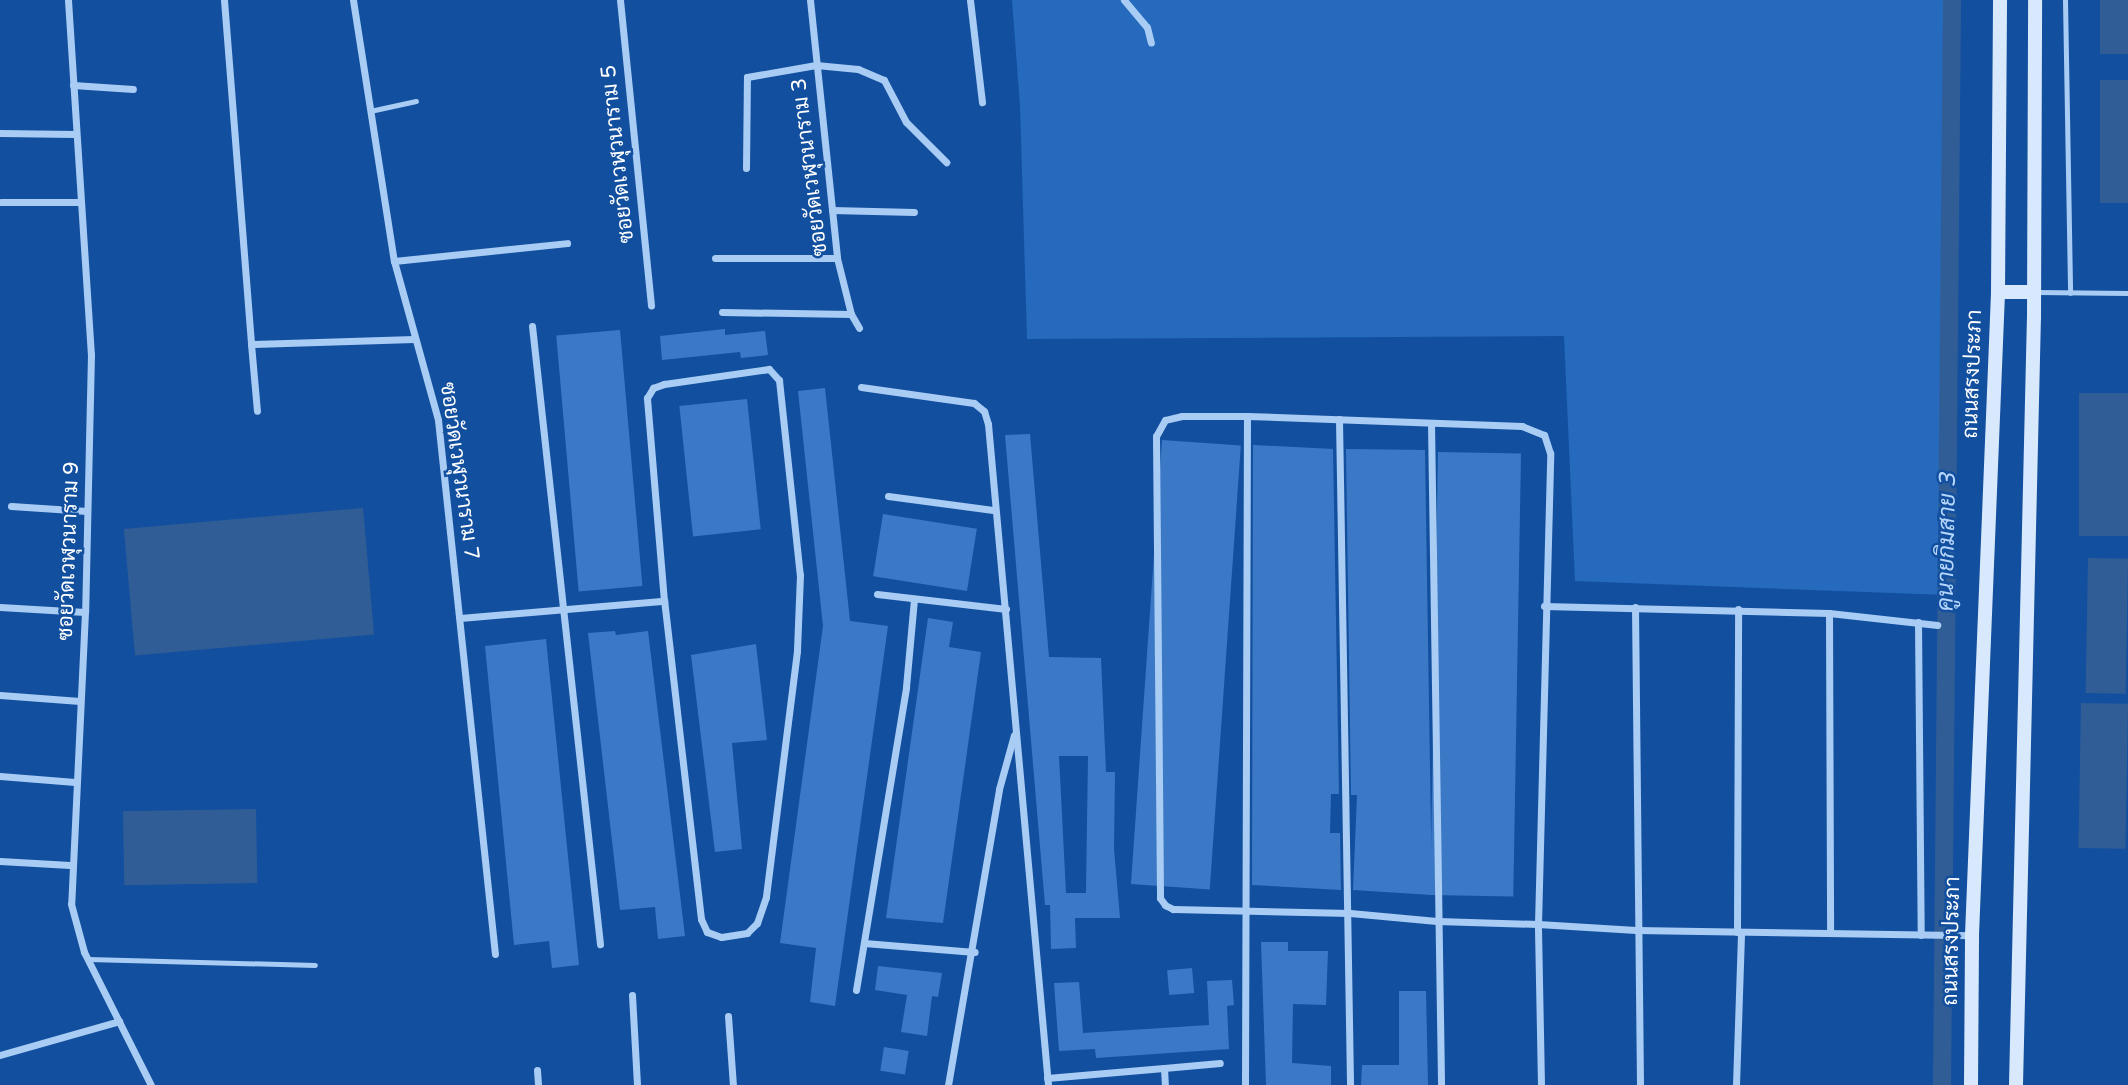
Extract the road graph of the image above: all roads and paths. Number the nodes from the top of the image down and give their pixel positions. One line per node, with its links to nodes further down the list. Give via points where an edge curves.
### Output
1 (68, 0): 13 (street, ซอยวัดเวฬุวนาราม 9)
2 (224, 0): 40 (street)
3 (353, 0): 17 (street, ซอยวัดเวฬุวนาราม 7)
4 (620, 0): 34 (street, ซอยวัดเวฬุวนาราม 5)
5 (810, 0): 12 (street, ซอยวัดเวฬุวนาราม 3)
6 (970, 0): 16 (street)
7 (1124, 0): 11 (street, via 1138,12)
8 (2000, 0): 30 (main road, ถนนสรงประภา)
9 (2035, 0): 31 (main road)
10 (2066, 0): 32 (lane)
11 (1151, 43)
12 (816, 65): 20 (street, via 858,69 884,80 906,122); 21 (street, via 747,77); 24 (street, ซอยวัดเวฬุวนาราม 3)
13 (73, 86): 14 (street); 19 (street, ซอยวัดเวฬุวนาราม 9)
14 (133, 89)
15 (416, 101): 17 (lane)
16 (982, 102)
17 (370, 111): 29 (street, ซอยวัดเวฬุวนาราม 7)
18 (0, 133): 19 (street)
19 (75, 134): 23 (street, ซอยวัดเวฬุวนาราม 9)
20 (946, 162)
21 (746, 168)
22 (1, 202): 23 (street)
23 (80, 202): 49 (street, ซอยวัดเวฬุวนาราม 9, via 91,354)
24 (832, 210): 25 (street); 28 (street, ซอยวัดเวฬุวนาราม 3)
25 (914, 212)
26 (567, 243): 29 (street)
27 (715, 258): 28 (street)
28 (837, 258): 36 (street, ซอยวัดเวฬุวนาราม 3)
29 (394, 261): 39 (street, ซอยวัดเวฬุวนาราม 7)
30 (1998, 292): 31 (main road); 79 (main road, ถนนสรงประภา)
31 (2034, 292): 32 (lane); 108 (main road)
32 (2070, 293): 33 (lane)
33 (2128, 293)
34 (651, 305)
35 (722, 312): 36 (street)
36 (851, 314): 38 (street, ซอยวัดเวฬุวนาราม 3)
37 (532, 326): 56 (street)
38 (859, 328)
39 (414, 339): 40 (street); 61 (street, ซอยวัดเวฬุวนาราม 7, via 438,419)
40 (251, 344): 42 (street)
41 (861, 387): 48 (street, via 974,402 984,411)
42 (257, 411)
43 (1247, 416): 44 (street); 71 (street); 71 (street, via 1182,415 1165,420 1156,436 1160,898 1174,909)
44 (1339, 419): 45 (street); 72 (street)
45 (1431, 423): 53 (street, via 1522,426 1544,435 1550,453); 73 (street)
46 (888, 496): 48 (street)
47 (11, 506): 49 (street)
48 (993, 510): 57 (street)
49 (87, 511): 59 (street, ซอยวัดเวฬุวนาราม 9)
50 (877, 594): 51 (street)
51 (914, 599): 57 (street); 80 (street, via 906,687)
52 (664, 601): 52 (street, via 701,919 707,932 720,937 747,933 757,923 766,897 800,608 779,380 769,369 664,384 653,388 647,398); 56 (street)
53 (1544, 606): 55 (street); 74 (street)
54 (0, 607): 59 (street)
55 (1635, 607): 58 (street); 75 (street)
56 (562, 609): 61 (street); 81 (street)
57 (1006, 609): 66 (street)
58 (1738, 609): 60 (street); 76 (street)
59 (85, 612): 65 (street, ซอยวัดเวฬุวนาราม 9)
60 (1829, 613): 62 (street); 77 (street)
61 (460, 618): 83 (street, ซอยวัดเวฬุวนาราม 7)
62 (1918, 622): 63 (street); 78 (street)
63 (1937, 625)
64 (0, 695): 65 (street)
65 (80, 701): 68 (street, ซอยวัดเวฬุวนาราม 9)
66 (1016, 729): 82 (street, via 999,789); 94 (street)
67 (0, 776): 68 (street)
68 (75, 782): 70 (street, ซอยวัดเวฬุวนาราม 9)
69 (0, 861): 70 (street)
70 (70, 865): 84 (street, ซอยวัดเวฬุวนาราม 9, via 73,921)
71 (1242, 912): 72 (street); 101 (street)
72 (1350, 913): 73 (street); 102 (street)
73 (1437, 921): 74 (street); 103 (street)
74 (1538, 924): 75 (street); 104 (street)
75 (1636, 930): 76 (street); 105 (street)
76 (1739, 932): 77 (street); 106 (street)
77 (1830, 932): 78 (street)
78 (1924, 935): 79 (street)
79 (1972, 936): 107 (main road, ถนนสรงประภา)
80 (864, 943): 82 (street); 86 (street)
81 (600, 944)
82 (975, 952): 99 (street)
83 (495, 954)
84 (88, 959): 85 (lane); 89 (street, ซอยวัดเวฬุวนาราม 9)
85 (315, 965)
86 (856, 990)
87 (632, 995): 97 (street)
88 (728, 1016): 98 (street)
89 (119, 1021): 90 (street); 95 (street, ซอยวัดเวฬุวนาราม 9)
90 (0, 1055)
91 (1220, 1063): 92 (street)
92 (1164, 1068): 94 (street); 100 (street)
93 (537, 1070): 96 (street)
94 (1048, 1081)
95 (151, 1085)
96 (538, 1085)
97 (637, 1085)
98 (733, 1085)
99 (948, 1085)
100 (1165, 1085)
101 (1245, 1085)
102 (1350, 1085)
103 (1441, 1085)
104 (1541, 1085)
105 (1640, 1085)
106 (1736, 1085)
107 (1971, 1085)
108 (2016, 1085)

